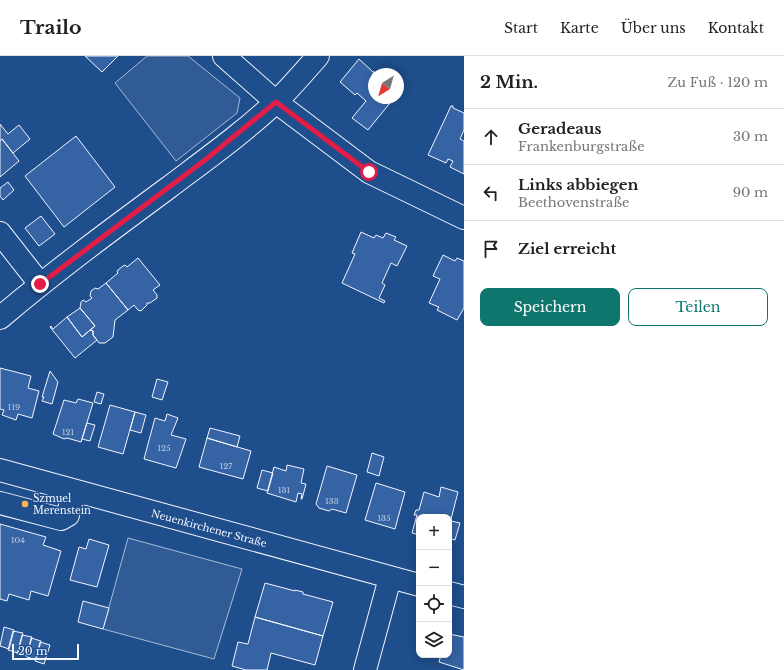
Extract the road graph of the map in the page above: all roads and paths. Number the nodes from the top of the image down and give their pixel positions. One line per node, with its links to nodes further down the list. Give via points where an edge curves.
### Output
1 (224, 56): 3 (street)
2 (318, 56): 3 (street)
3 (276, 102): 4 (street, via 369,172); 6 (street, via 205,160)
4 (464, 218)
5 (0, 233): 6 (street)
6 (40, 284): 7 (street)
7 (0, 318)
8 (0, 470): 9 (street, Neuenkirchener Straße)
9 (73, 490): 10 (street, via 68,515 61,520); 11 (street, Neuenkirchener Straße)
10 (0, 504)
11 (390, 578): 12 (street, Neuenkirchener Straße); 15 (street)
12 (416, 585)
13 (452, 594): 14 (street)
14 (464, 597)
15 (365, 670)

